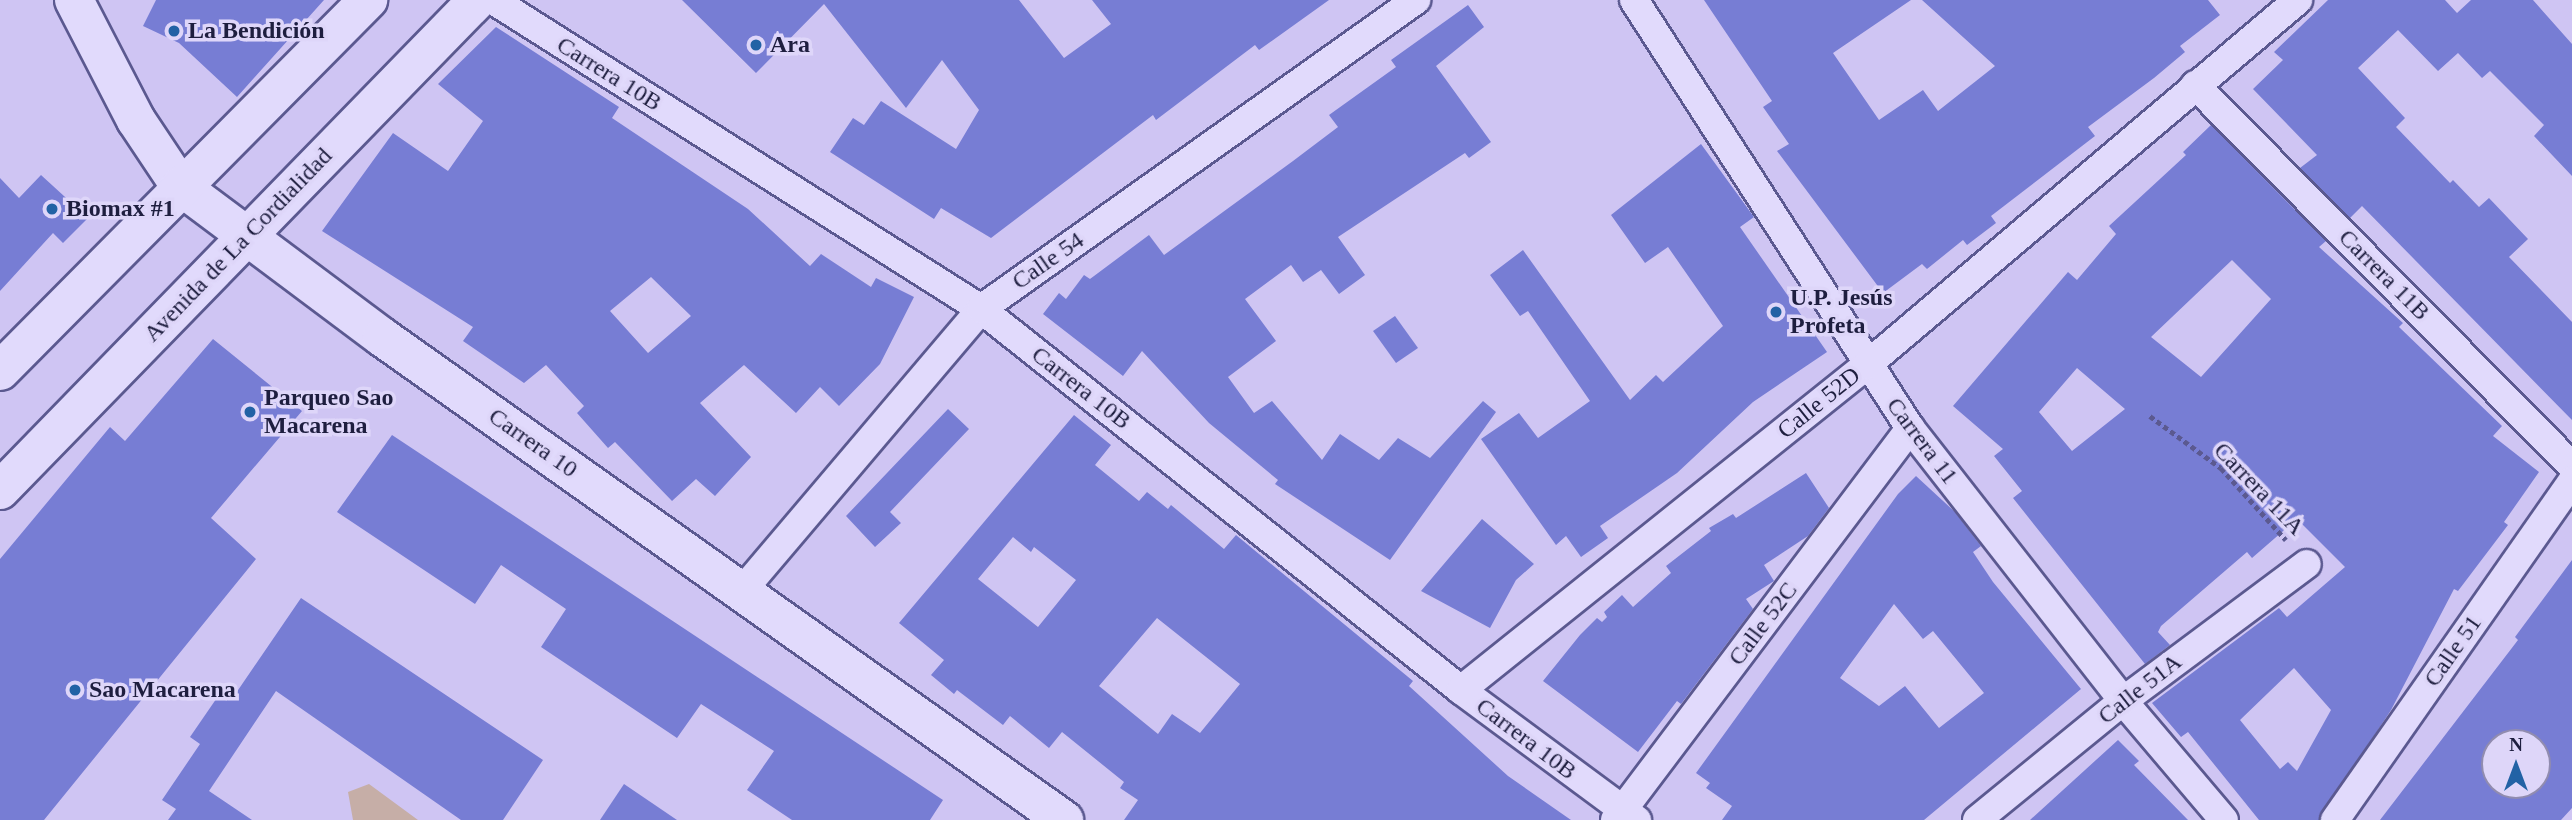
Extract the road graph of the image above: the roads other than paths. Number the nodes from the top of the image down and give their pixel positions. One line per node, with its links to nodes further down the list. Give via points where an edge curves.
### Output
1 (74, 0): 9 (street, Carrera 10, via 136,120)
2 (368, 0): 9 (street)
3 (477, 0): 10 (street, Avenida de La Cordialidad)
4 (493, 0): 11 (street, Carrera 10B)
5 (1416, 0): 11 (street, Calle 54)
6 (1634, 0): 12 (street, Carrera 11)
7 (2298, 0): 8 (street, Calle 52D)
8 (2195, 85): 12 (street, Calle 52D); 15 (street, Carrera 11B)
9 (180, 186): 10 (street, Carrera 10); 13 (street)
10 (245, 236): 17 (street, Avenida de La Cordialidad); 19 (street, Carrera 10)
11 (981, 309): 19 (street, Calle 54); 20 (street, Carrera 10B)
12 (1867, 365): 14 (street, Carrera 11); 20 (street, Calle 52D)
13 (0, 371)
14 (1910, 428): 21 (street, Carrera 11); 22 (street, Calle 52C)
15 (2572, 466)
16 (2572, 481): 26 (street, Calle 51)
17 (0, 490)
18 (2307, 564): 21 (street, Calle 51A)
19 (742, 592): 23 (street, Carrera 10)
20 (1461, 690): 22 (street, Carrera 10B)
21 (2123, 701): 24 (street, Calle 51A); 25 (street, Carrera 11)
22 (1625, 817)
23 (1064, 820)
24 (1977, 820)
25 (2224, 820)
26 (2335, 820)

